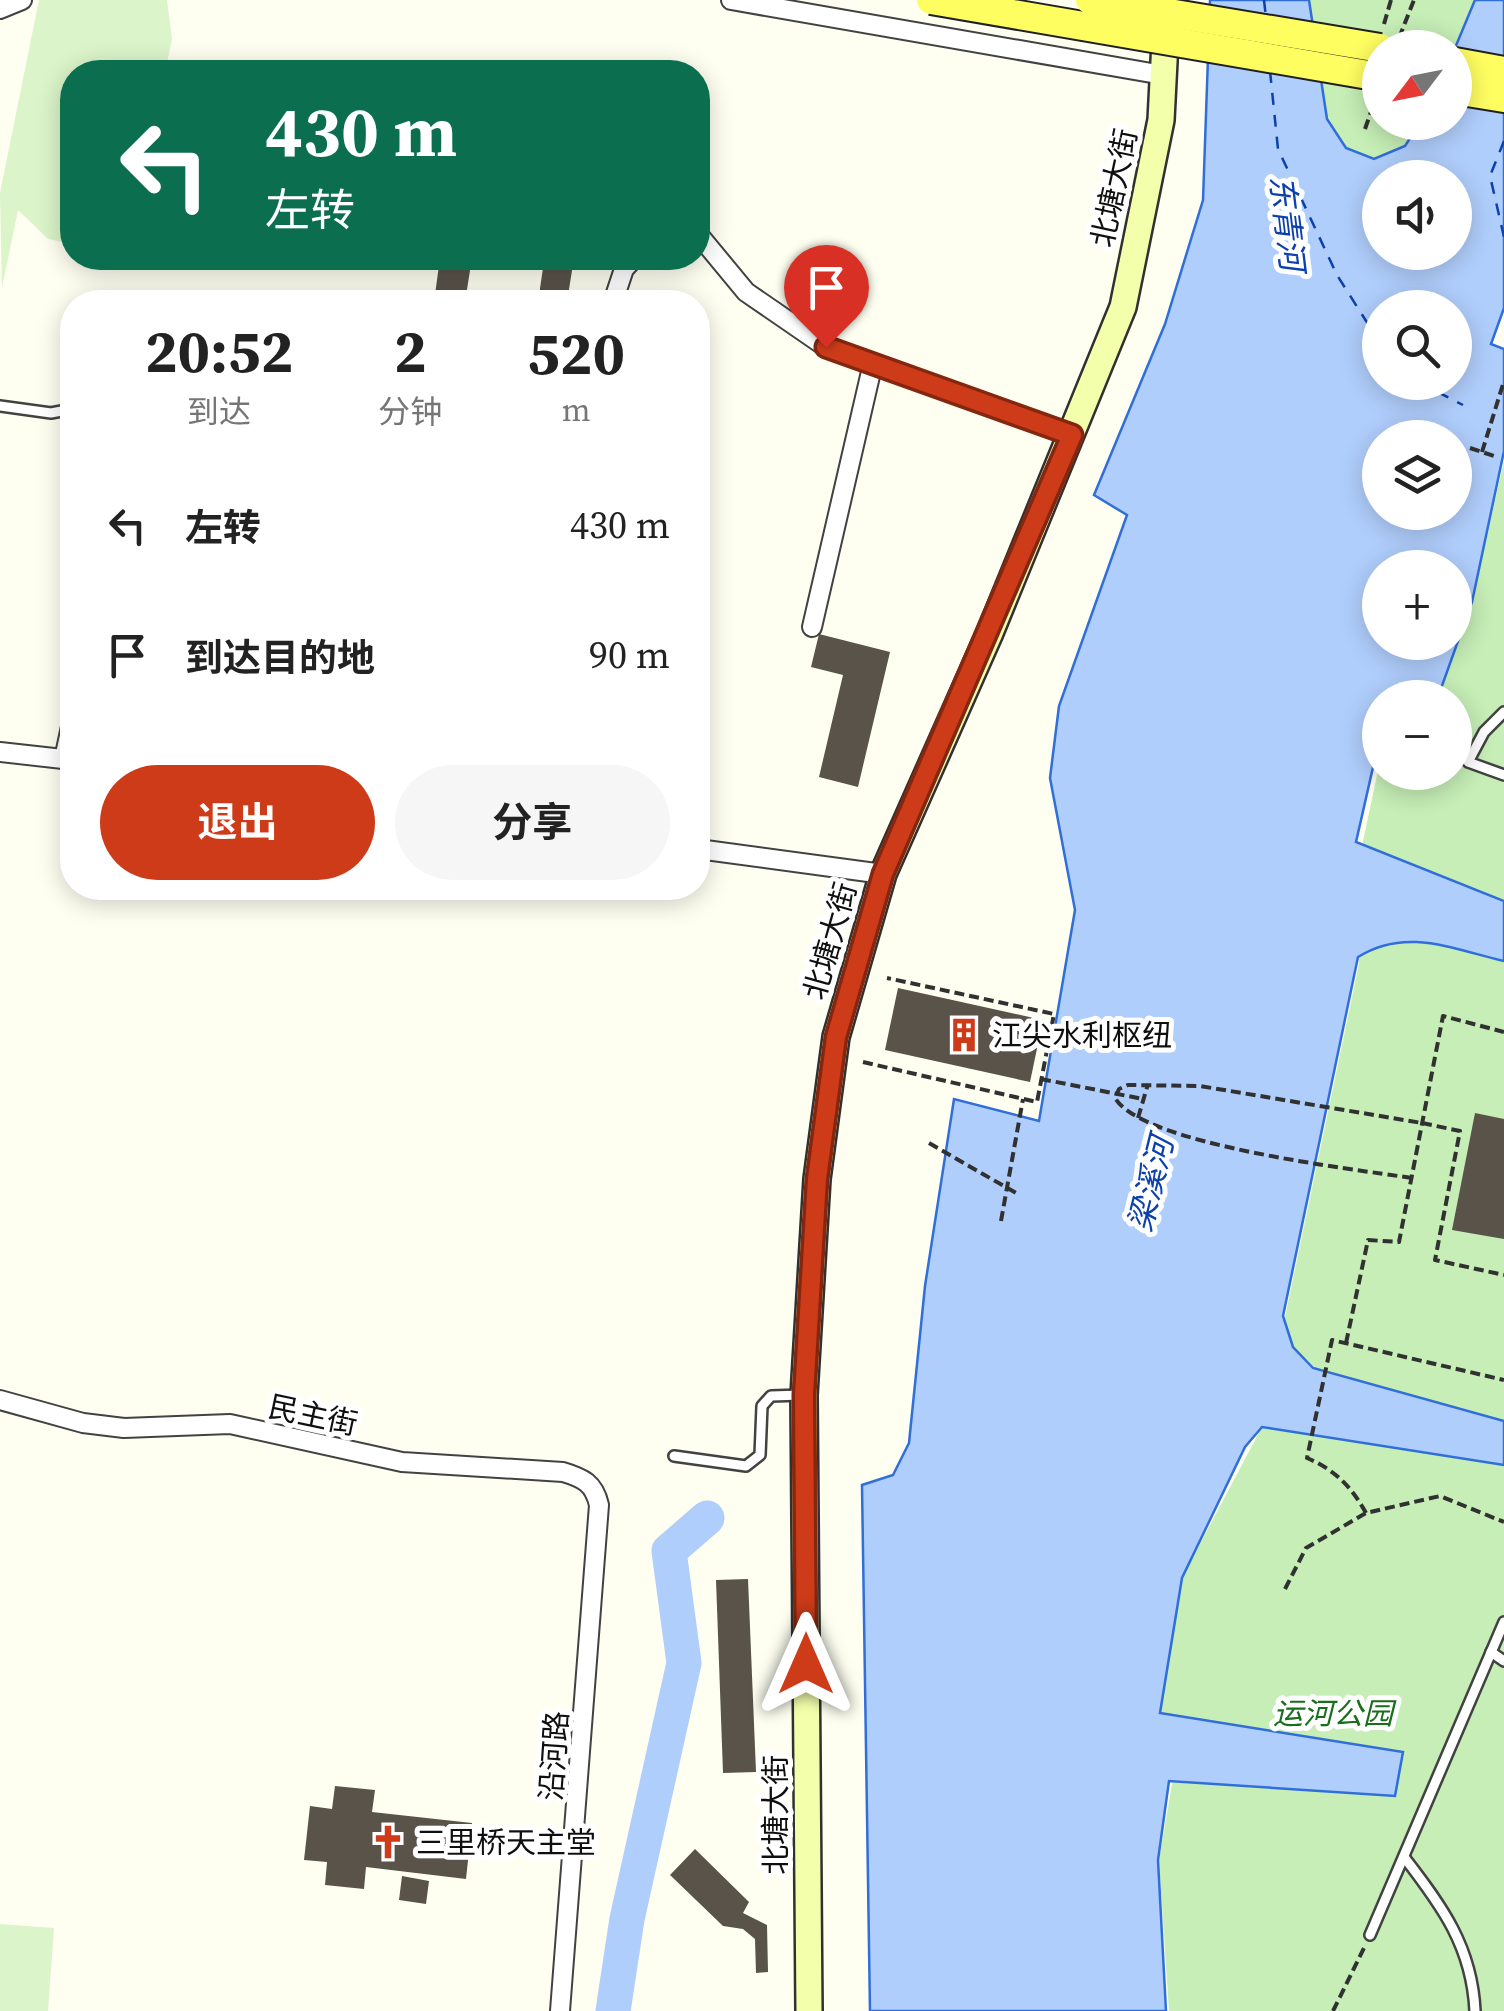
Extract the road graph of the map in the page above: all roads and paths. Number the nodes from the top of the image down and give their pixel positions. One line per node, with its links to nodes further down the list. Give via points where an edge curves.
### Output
1 (22, 0): 7 (street)
2 (731, 0): 13 (street)
3 (931, 0): 12 (main road, bridge)
4 (1090, 0): 9 (main road, bridge)
5 (1167, 0): 13 (main road, 北塘大街)
6 (1414, 0): 8 (path)
7 (0, 9)
8 (1403, 30)
9 (1362, 45)
10 (1472, 65): 11 (main road)
11 (1504, 70)
12 (1362, 74)
13 (1163, 75): 21 (main road, 北塘大街, via 1162,120 1123,307)
14 (1472, 93): 15 (main road)
15 (1504, 98)
16 (710, 248): 17 (street, via 746,292 826,347)
17 (874, 362): 21 (street); 25 (street)
18 (1504, 381): 23 (path)
19 (0, 406): 20 (lane)
20 (60, 411)
21 (1072, 435): 31 (main road, 北塘大街)
22 (1472, 449): 23 (path)
23 (1482, 452): 24 (path)
24 (1494, 456)
25 (812, 627)
26 (1504, 712): 29 (lane, via 1468,762)
27 (0, 752): 28 (street)
28 (60, 759)
29 (1504, 775)
30 (710, 852): 31 (street)
31 (883, 874): 49 (main road, 北塘大街, via 836,1037 817,1179)
32 (887, 978): 35 (path, via 1054,1014)
33 (1504, 1032): 40 (path, via 1443,1016)
34 (863, 1062): 37 (path)
35 (1041, 1079): 37 (path, via 1037,1102); 38 (path)
36 (1148, 1084): 38 (path); 39 (path, bridge, via 1118,1088 1115,1098); 40 (path, bridge, via 1200,1086)
37 (1024, 1099): 43 (path)
38 (1143, 1100): 39 (path)
39 (1138, 1118): 42 (path, bridge, via 1178,1135)
40 (1422, 1124): 42 (path); 46 (path, via 1460,1131 1435,1260)
41 (929, 1143): 43 (path)
42 (1412, 1178): 47 (path, via 1399,1242 1368,1240)
43 (1007, 1188): 44 (path); 45 (path)
44 (1016, 1194)
45 (1001, 1220)
46 (1504, 1275)
47 (1346, 1343): 48 (path); 53 (path, via 1332,1340 1307,1458 1330,1468)
48 (1504, 1380)
49 (804, 1395): 51 (lane, via 771,1396 762,1406 760,1455 746,1466); 62 (main road, 北塘大街)
50 (0, 1400): 52 (street, 民主街, via 83,1424 230,1424 402,1462 563,1472 584,1478)
51 (674, 1456)
52 (599, 1505): 61 (street, 沿河路)
53 (1366, 1513): 54 (path, via 1440,1496); 55 (path, via 1306,1548)
54 (1504, 1522)
55 (1285, 1589)
56 (1504, 1622): 57 (lane)
57 (1491, 1652): 58 (lane); 59 (lane)
58 (1504, 1661)
59 (1404, 1857): 60 (lane); 64 (lane, via 1464,1945 1474,1977)
60 (1370, 1935): 63 (path)
61 (560, 2011)
62 (809, 2011)
63 (1333, 2011)
64 (1474, 2011)

